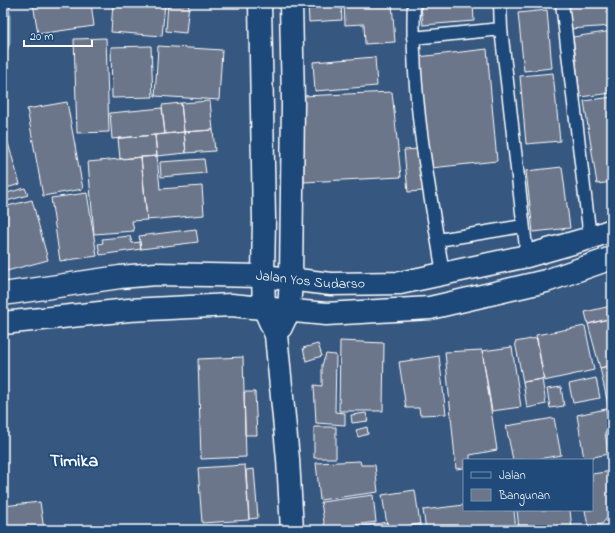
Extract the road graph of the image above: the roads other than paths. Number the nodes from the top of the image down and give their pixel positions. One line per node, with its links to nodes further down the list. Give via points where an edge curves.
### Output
1 (260, 3): 15 (main road)
2 (291, 3): 16 (main road)
3 (414, 3): 7 (lane)
4 (500, 3): 6 (lane)
5 (562, 3): 10 (lane)
6 (501, 29): 7 (lane); 8 (lane)
7 (413, 38): 11 (lane, via 421,137)
8 (523, 226): 11 (lane); 12 (lane)
9 (612, 230): 10 (main road, Jalan Yos Sudarso)
10 (590, 238): 12 (main road, Jalan Yos Sudarso)
11 (438, 240): 14 (lane)
12 (527, 256): 14 (main road, Jalan Yos Sudarso)
13 (612, 258): 19 (main road, Jalan Yos Sudarso, via 546,281 430,308 326,314)
14 (443, 274): 16 (main road, Jalan Yos Sudarso, via 400,283 331,284)
15 (263, 276): 16 (main road, Jalan Yos Sudarso); 17 (main road, Jalan Yos Sudarso, via 120,277); 18 (main road)
16 (291, 279): 19 (main road)
17 (3, 294)
18 (264, 308): 19 (main road, Jalan Yos Sudarso); 20 (main road, Jalan Yos Sudarso, via 231,305 129,310); 21 (main road)
19 (289, 310): 21 (main road)
20 (3, 323)
21 (276, 335): 22 (main road)
22 (292, 530)

